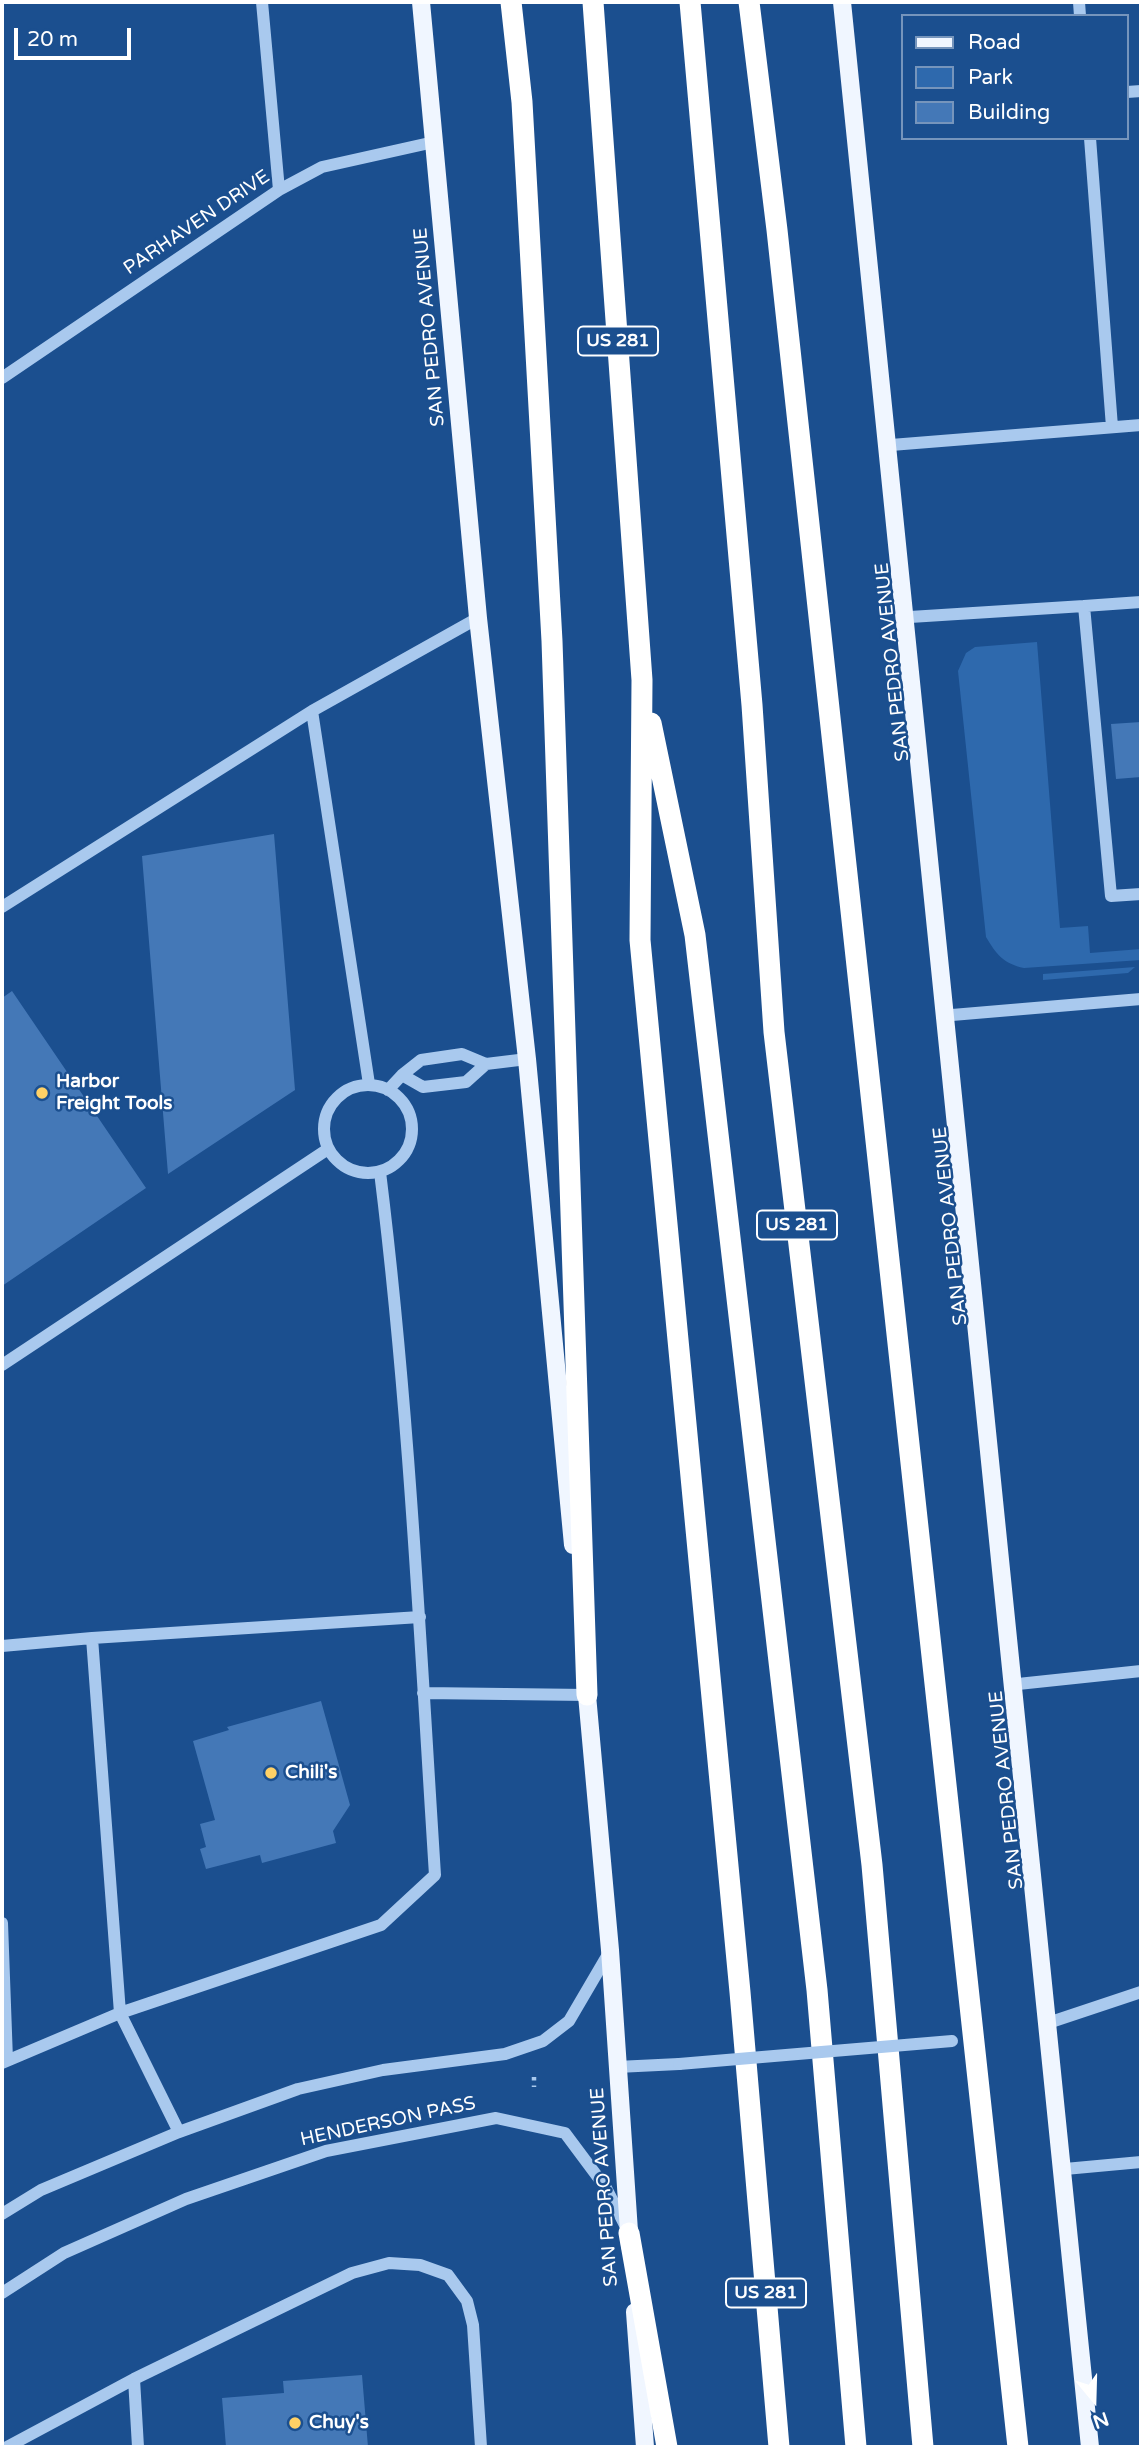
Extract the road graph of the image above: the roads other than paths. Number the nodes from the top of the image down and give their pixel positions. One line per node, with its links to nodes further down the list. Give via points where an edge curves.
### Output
1 (262, 2): 10 (street)
2 (421, 2): 9 (main road, SAN PEDRO AVENUE)
3 (511, 2): 39 (highway, via 522,102 552,641)
4 (593, 2): 19 (highway, US 281)
5 (690, 2): 62 (highway, US 281, via 752,705 774,1032 872,1865)
6 (749, 2): 63 (highway)
7 (842, 2): 14 (main road, SAN PEDRO AVENUE)
8 (1090, 140): 13 (street)
9 (434, 142): 10 (street, PARHAVEN DRIVE, via 322,167); 18 (main road, SAN PEDRO AVENUE)
10 (279, 190): 11 (street, PARHAVEN DRIVE)
11 (2, 378)
12 (1141, 425): 13 (street)
13 (1112, 428): 14 (street)
14 (891, 445): 17 (main road, SAN PEDRO AVENUE)
15 (1141, 602): 16 (street)
16 (1084, 606): 17 (street); 21 (street, via 1111,896)
17 (910, 617): 24 (main road, SAN PEDRO AVENUE)
18 (478, 618): 20 (street); 25 (main road, SAN PEDRO AVENUE)
19 (642, 680): 60 (highway, US 281, via 640,940); 61 (highway, via 695,935 817,1990)
20 (312, 711): 22 (street); 28 (street)
21 (1141, 894)
22 (2, 907)
23 (1141, 999): 24 (street)
24 (952, 1014): 37 (main road, SAN PEDRO AVENUE)
25 (527, 1059): 26 (street); 39 (main road, SAN PEDRO AVENUE)
26 (486, 1064): 27 (street, via 462,1054 421,1060); 27 (street, via 466,1082 423,1087)
27 (402, 1075): 29 (street)
28 (369, 1084): 29 (street); 30 (street, via 355,1086 332,1102 323,1129)
29 (388, 1090): 31 (street, via 407,1106 413,1136 398,1162)
30 (328, 1149): 31 (street, via 354,1172); 32 (street)
31 (380, 1172): 33 (street, via 395,1289)
32 (2, 1365)
33 (420, 1617): 34 (street); 38 (street)
34 (92, 1638): 35 (street); 43 (street)
35 (2, 1646)
36 (1141, 1671): 37 (street)
37 (1018, 1684): 44 (main road, SAN PEDRO AVENUE)
38 (423, 1693): 39 (street); 43 (street, via 435,1875 381,1926)
39 (587, 1695): 41 (main road, SAN PEDRO AVENUE)
40 (2, 1923): 46 (street)
41 (610, 1950): 47 (main road, SAN PEDRO AVENUE); 48 (street, via 569,2021 544,2041 505,2054 383,2070 298,2089)
42 (1141, 1992): 44 (street)
43 (120, 2013): 46 (street); 48 (street)
44 (1051, 2022): 50 (main road, SAN PEDRO AVENUE)
45 (952, 2041): 47 (street, bridge)
46 (4, 2061)
47 (617, 2067): 52 (main road, SAN PEDRO AVENUE)
48 (179, 2132): 51 (street, via 41,2190)
49 (1141, 2162): 50 (street)
50 (1065, 2169): 64 (main road, SAN PEDRO AVENUE)
51 (2, 2214)
52 (629, 2233): 53 (street, HENDERSON PASS, via 606,2188 565,2133 496,2118 326,2151 186,2199 64,2253); 58 (main road, SAN PEDRO AVENUE); 59 (highway)
53 (2, 2293)
54 (134, 2379): 55 (street); 56 (street); 57 (street, via 352,2273 389,2263 420,2265 448,2275 467,2301 473,2325)
55 (7, 2447)
56 (138, 2447)
57 (481, 2447)
58 (645, 2447)
59 (667, 2447)
60 (779, 2447)
61 (856, 2447)
62 (923, 2447)
63 (1018, 2447)
64 (1090, 2447)

